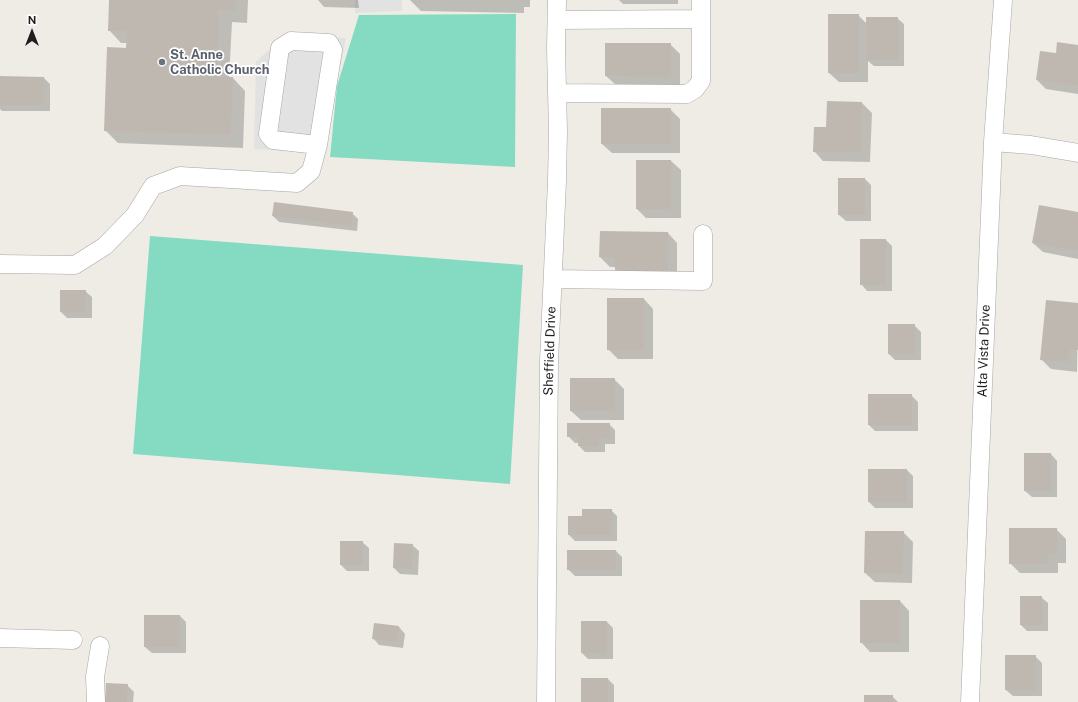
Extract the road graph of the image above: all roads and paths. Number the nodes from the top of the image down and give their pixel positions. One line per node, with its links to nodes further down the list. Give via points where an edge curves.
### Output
1 (557, 0): 5 (street, Sheffield Drive)
2 (701, 0): 4 (street)
3 (1003, 0): 7 (street, Alta Vista Drive)
4 (701, 19): 5 (street); 6 (street, via 701,81 687,94)
5 (557, 20): 6 (street, Sheffield Drive)
6 (557, 93): 12 (street, Sheffield Drive)
7 (994, 142): 9 (street); 18 (street, Alta Vista Drive)
8 (318, 145): 8 (street, via 273,140 268,134 280,48 291,41 329,43 333,50); 11 (street, via 311,171 297,183 180,176 153,186 135,215 105,246 75,265)
9 (1078, 153)
10 (703, 234): 12 (street, via 703,281)
11 (0, 264)
12 (553, 279): 17 (street, Sheffield Drive, via 549,361)
13 (0, 638): 14 (street)
14 (73, 640)
15 (100, 646): 16 (street, via 95,677)
16 (96, 702)
17 (546, 702)
18 (970, 702)

